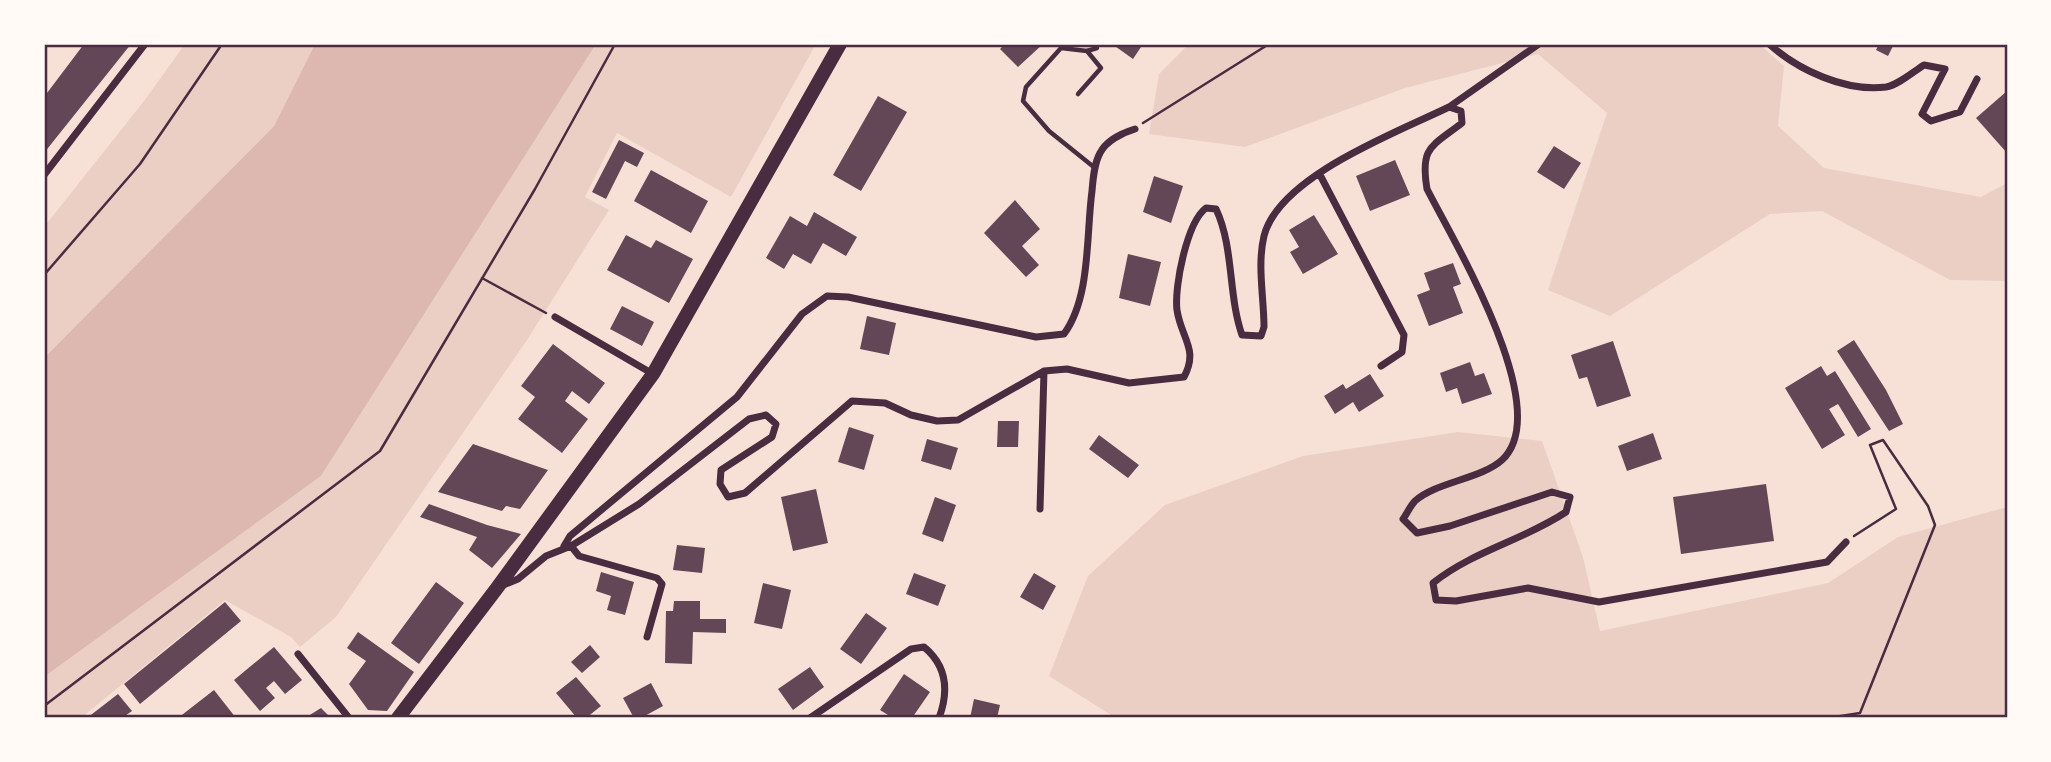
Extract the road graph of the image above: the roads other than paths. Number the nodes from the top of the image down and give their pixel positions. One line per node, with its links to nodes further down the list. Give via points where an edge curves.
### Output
1 (145, 44): 13 (street)
2 (840, 44): 17 (main road)
3 (1539, 44): 9 (street)
4 (1769, 44): 7 (street, via 1788,61 1852,87 1888,87 1924,65 1945,69 1922,114 1931,121 1960,112)
5 (1097, 48): 6 (lane)
6 (1087, 51): 8 (lane, via 1101,68); 11 (lane, via 1061,48 1026,87 1023,101 1049,131)
7 (1977, 79)
8 (1078, 94)
9 (1449, 107): 12 (street, via 1358,149); 19 (street, via 1461,111 1462,123 1429,148 1423,165 1427,189 1496,324 1520,420 1517,441 1501,461 1415,501 1403,519 1417,533 1552,492 1570,497 1566,512 1542,528 1453,566 1433,583 1436,600 1456,601 1528,588 1599,602 1828,562)
10 (1135, 129): 11 (street, via 1119,135 1100,152)
11 (1095, 169): 20 (street, via 1084,272 1074,320 1064,334 1036,337 827,296 802,314 737,397 570,536)
12 (1320, 173): 15 (street, via 1404,335 1402,352); 16 (street, via 1286,200 1264,236 1261,336 1242,335 1223,223 1216,209 1206,208 1197,214 1182,263 1177,307 1192,352 1184,377 1129,383 1067,369)
13 (44, 175)
14 (555, 317): 17 (street)
15 (1381, 366)
16 (1044, 371): 18 (street); 20 (street, via 958,420 936,421 885,403 852,401 745,493 728,497 720,484 721,470 772,437 776,425 766,415 749,419 639,504)
17 (653, 374): 21 (main road)
18 (1040, 509)
19 (1846, 542)
20 (567, 546): 21 (street); 22 (street, via 579,556 657,578 662,584)
21 (497, 588): 25 (main road)
22 (647, 637)
23 (298, 654): 24 (street)
24 (349, 718)
25 (398, 718)
26 (810, 718): 27 (street, via 911,649 924,647 943,669 946,680)
27 (939, 718)

